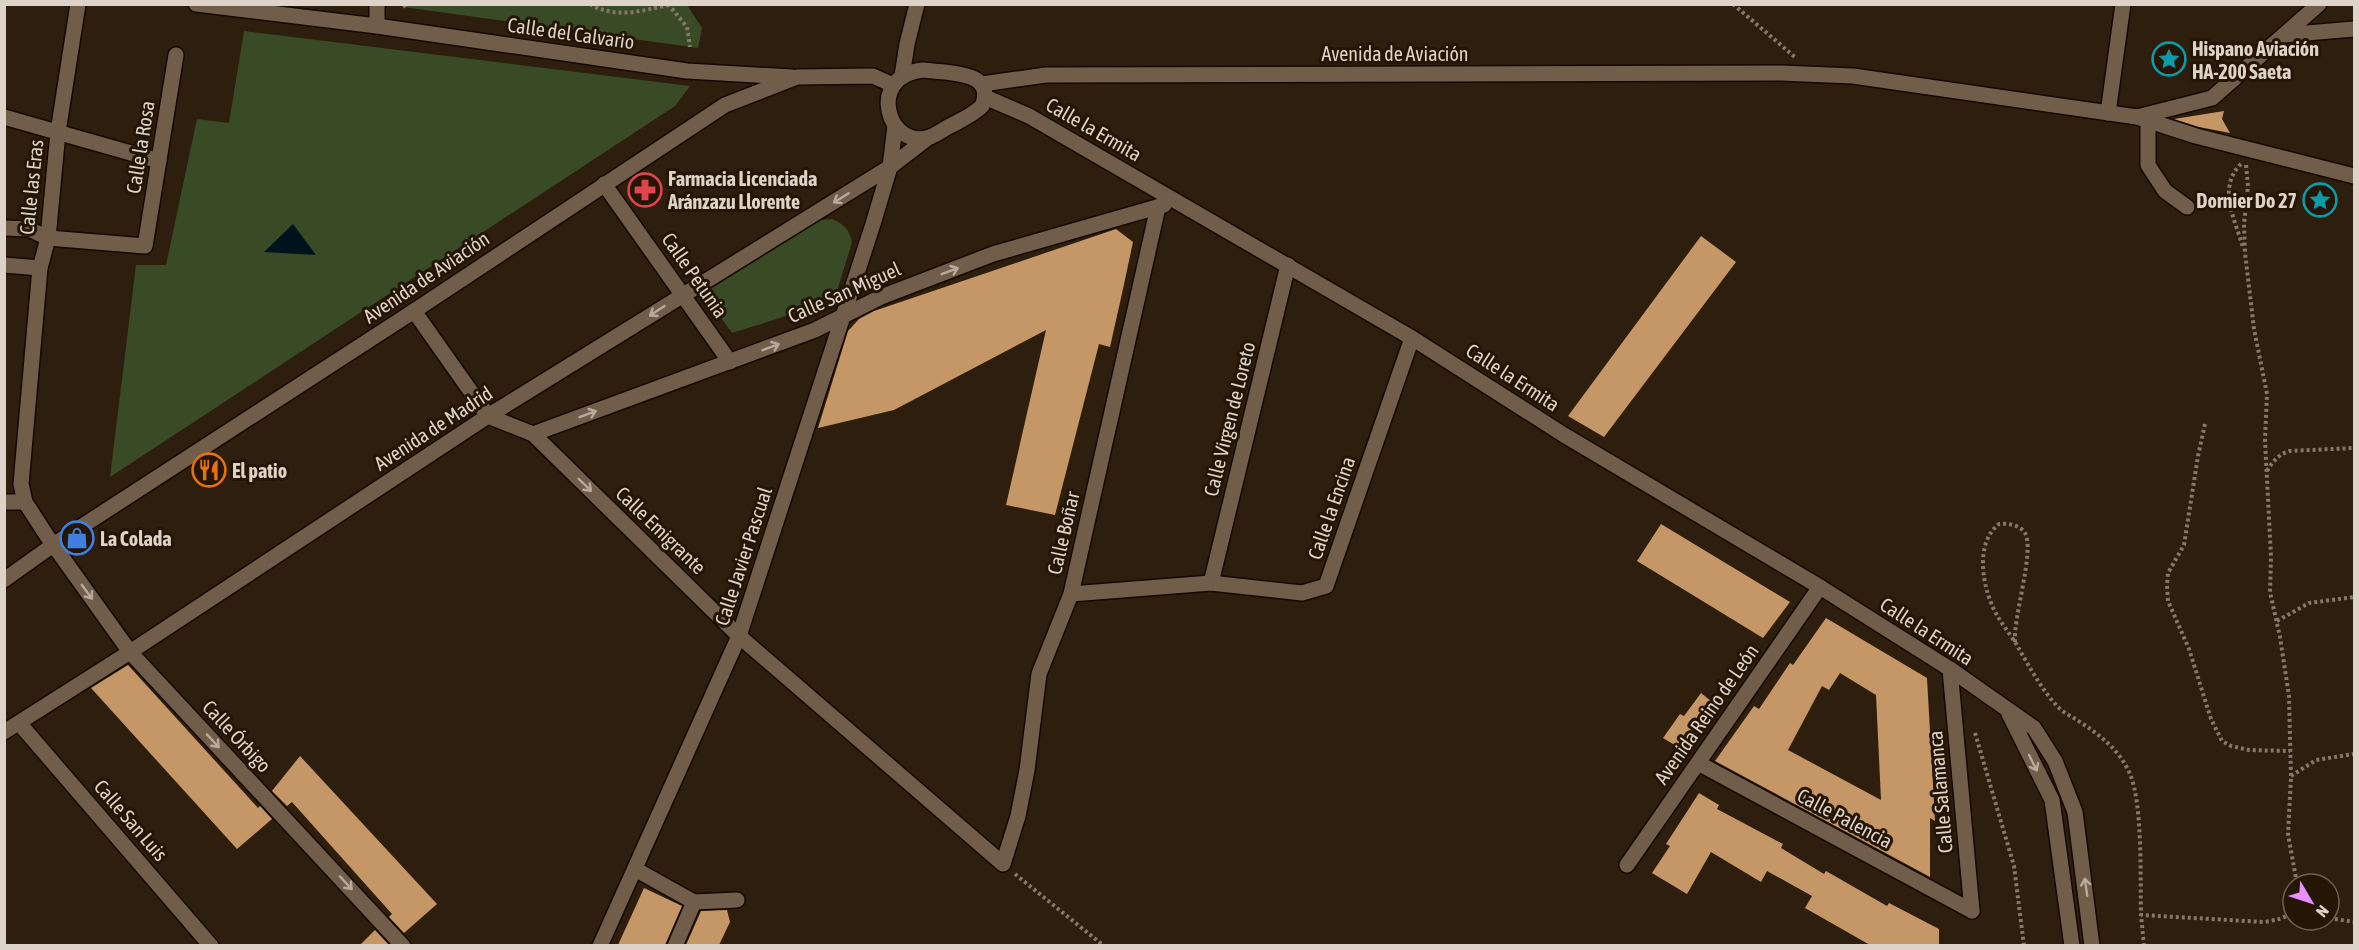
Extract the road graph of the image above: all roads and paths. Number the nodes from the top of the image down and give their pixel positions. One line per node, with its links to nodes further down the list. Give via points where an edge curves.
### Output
1 (78, 4): 25 (street, Calle las Eras)
2 (196, 4): 10 (street, Calle del Calvario)
3 (377, 4): 10 (street)
4 (590, 4): 9 (path, via 628,14)
5 (917, 4): 13 (street)
6 (1733, 4): 17 (path, via 1794,54)
7 (2123, 4): 21 (street)
8 (2319, 4): 12 (street)
9 (668, 5): 14 (path, via 687,27)
10 (377, 26): 18 (street, Calle del Calvario, via 687,71)
11 (2355, 29): 12 (street)
12 (2284, 35): 23 (street, via 2212,98)
13 (907, 44): 16 (street); 19 (street)
14 (690, 47)
15 (176, 55): 27 (street, Calle la Rosa)
16 (923, 70): 19 (street); 20 (street, via 971,76)
17 (1810, 75): 20 (street, Avenida de Aviación, via 1046,75); 21 (street, Avenida de Aviación, via 1853,76)
18 (797, 77): 19 (street, Avenida de Aviación, via 873,76); 30 (street, Avenida de Aviación, via 725,105)
19 (898, 81): 24 (street, via 888,99)
20 (983, 91): 26 (street, via 978,110); 31 (street, Calle la Ermita)
21 (2108, 113): 23 (street, Avenida de Aviación)
22 (4, 117): 25 (street)
23 (2143, 119): 29 (street); 33 (street, via 2148,165 2165,190)
24 (895, 126): 26 (street, via 912,137); 28 (street, Calle Javier Pascual)
25 (58, 132): 27 (street); 35 (street, Calle las Eras)
26 (929, 137): 28 (street)
27 (159, 161): 35 (street, Calle la Rosa, via 145,246)
28 (890, 167): 40 (street, Avenida de Madrid, one-way to 40); 42 (street, Calle Javier Pascual)
29 (2355, 176)
30 (604, 184): 40 (street, Calle Petunia); 41 (street, Avenida de Aviación)
31 (1177, 200): 32 (street, Calle San Miguel); 38 (street, Calle la Ermita)
32 (1158, 207): 42 (street, Calle San Miguel, one-way to 32, via 881,297 993,254); 56 (street, Calle Boñar)
33 (2187, 207)
34 (4, 228): 35 (street, via 29,229)
35 (48, 238): 39 (street, Calle las Eras)
36 (2245, 253): 36 (path, via 2228,191 2230,180 2246,159); 49 (path, via 2267,394)
37 (4, 265): 39 (street)
38 (1288, 265): 43 (street, Calle la Ermita); 54 (street, Calle Virgen de Loreto)
39 (40, 268): 51 (street, Calle las Eras, via 21,484)
40 (683, 294): 44 (street, Calle Petunia); 45 (street, Avenida de Madrid, one-way to 45)
41 (414, 311): 45 (street); 52 (street, Avenida de Aviación)
42 (842, 317): 44 (street, Calle San Miguel, one-way to 42); 59 (street, Calle Javier Pascual)
43 (1412, 338): 54 (street, Calle la Encina, via 1326,586 1302,593); 55 (street, Calle la Ermita, via 1564,435)
44 (730, 362): 47 (street, Calle San Miguel, one-way to 44)
45 (488, 416): 47 (street, Calle Emigrante); 61 (street, Avenida de Madrid)
46 (2205, 424): 67 (path, via 2184,545 2168,573 2168,601 2222,741 2249,750)
47 (533, 434): 59 (street, Calle Emigrante, one-way to 59)
48 (2355, 448): 49 (path, via 2289,451 2273,460)
49 (2266, 471): 58 (path, via 2270,592)
50 (4, 502): 51 (street)
51 (25, 502): 52 (street, Calle las Eras)
52 (53, 545): 53 (street, Avenida de Aviación); 61 (street, Calle Órbigo, one-way to 61)
53 (4, 580)
54 (1211, 583): 56 (street, Calle la Encina)
55 (1820, 587): 62 (street, Calle la Ermita); 69 (street, Avenida Reino de León)
56 (1071, 594): 71 (street, Calle Boñar, via 1039,674 1027,770)
57 (2355, 597): 58 (path, via 2309,603)
58 (2277, 621): 67 (path, via 2289,696)
59 (739, 636): 71 (street, Calle Emigrante); 73 (street, Calle Javier Pascual)
60 (2015, 642): 60 (path, via 1997,616 1986,581 1985,543 1999,524 2015,526 2025,532 2027,540); 78 (path, via 2046,693 2061,710 2106,739 2131,776 2138,816)
61 (130, 652): 64 (street, Avenida de Madrid); 81 (street, Calle Órbigo, one-way to 81)
62 (1950, 669): 63 (street, Calle la Ermita); 77 (street, Calle Salamanca)
63 (2007, 711): 86 (street, one-way to 86, via 2052,800); 87 (street, Calle la Ermita, one-way to 63, via 2075,812 2055,761 2034,729)
64 (19, 723): 66 (street, Avenida de Madrid); 80 (street, Calle San Luis)
65 (1974, 724): 85 (path, via 2014,866)
66 (4, 732)
67 (2290, 751): 70 (path)
68 (2355, 754): 70 (path, via 2316,760)
69 (1698, 763): 72 (street, Avenida Reino de León); 77 (street, Calle Palencia)
70 (2290, 777): 74 (path, via 2288,834)
71 (1003, 864): 84 (path)
72 (1627, 865)
73 (635, 869): 76 (street); 82 (street, Calle Javier Pascual)
74 (2295, 872)
75 (737, 900): 76 (street)
76 (694, 902): 83 (street)
77 (1972, 911)
78 (2141, 915): 79 (path, via 2264,922); 88 (path)
79 (2281, 919)
80 (211, 945)
81 (403, 945)
82 (600, 945)
83 (675, 945)
84 (1104, 945)
85 (2024, 945)
86 (2072, 945)
87 (2092, 945)
88 (2144, 945)

